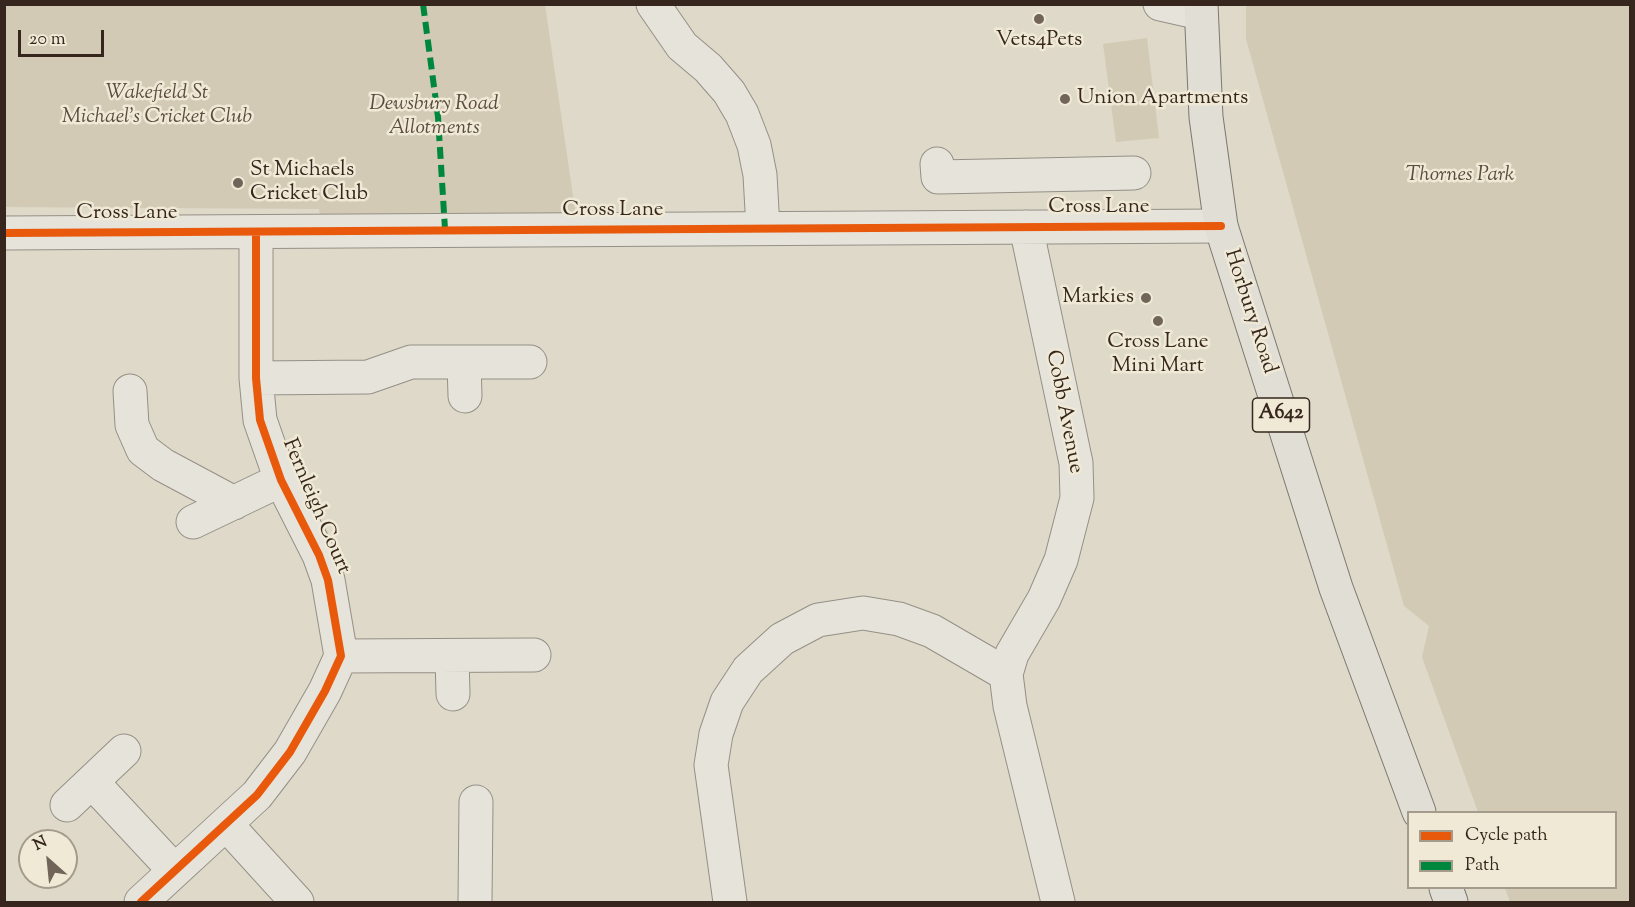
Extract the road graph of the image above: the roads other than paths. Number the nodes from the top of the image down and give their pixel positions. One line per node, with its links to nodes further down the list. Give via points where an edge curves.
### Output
1 (653, 4): 9 (street, via 682,45 729,92 742,114 754,144 760,175)
2 (1160, 4): 3 (street)
3 (1201, 9): 7 (highway, Horbury Road / A642, via 1206,117)
4 (937, 164): 6 (street, via 938,177)
5 (1134, 173): 6 (street)
6 (1041, 175): 8 (street, Cobb Avenue)
7 (1221, 226): 8 (street, Cross Lane); 29 (highway, Horbury Road / A642, via 1336,588)
8 (1037, 227): 9 (street, Cross Lane); 23 (street, Cobb Avenue, via 1076,463 1077,498 1061,560 1012,654)
9 (763, 228): 10 (street, Cross Lane)
10 (256, 232): 11 (street, Cross Lane); 14 (street, Fernleigh Court)
11 (4, 233)
12 (464, 362): 13 (street); 14 (street, via 411,362 368,377); 16 (street)
13 (530, 362)
14 (256, 378): 17 (street, Fernleigh Court, via 260,420)
15 (130, 390): 18 (street, via 132,425 143,450)
16 (465, 396)
17 (280, 480): 18 (street, Fernleigh Court); 21 (street, Fernleigh Court, via 328,580)
18 (234, 503): 19 (street, Fernleigh Court)
19 (193, 522)
20 (534, 655): 22 (street)
21 (341, 656): 22 (street); 30 (street, via 290,752 257,795)
22 (452, 656): 24 (street)
23 (1006, 674): 35 (street, via 932,631 899,619 863,613 818,620 782,639 748,670 727,702 716,735 711,765); 36 (street, Cobb Avenue, via 1010,706)
24 (453, 694)
25 (124, 751): 26 (street)
26 (92, 782): 28 (street); 31 (street)
27 (476, 802): 34 (street)
28 (67, 805)
29 (1418, 811)
30 (226, 824): 31 (street); 33 (street)
31 (174, 870): 32 (street)
32 (141, 903)
33 (297, 903)
34 (475, 903)
35 (730, 903)
36 (1059, 903)

